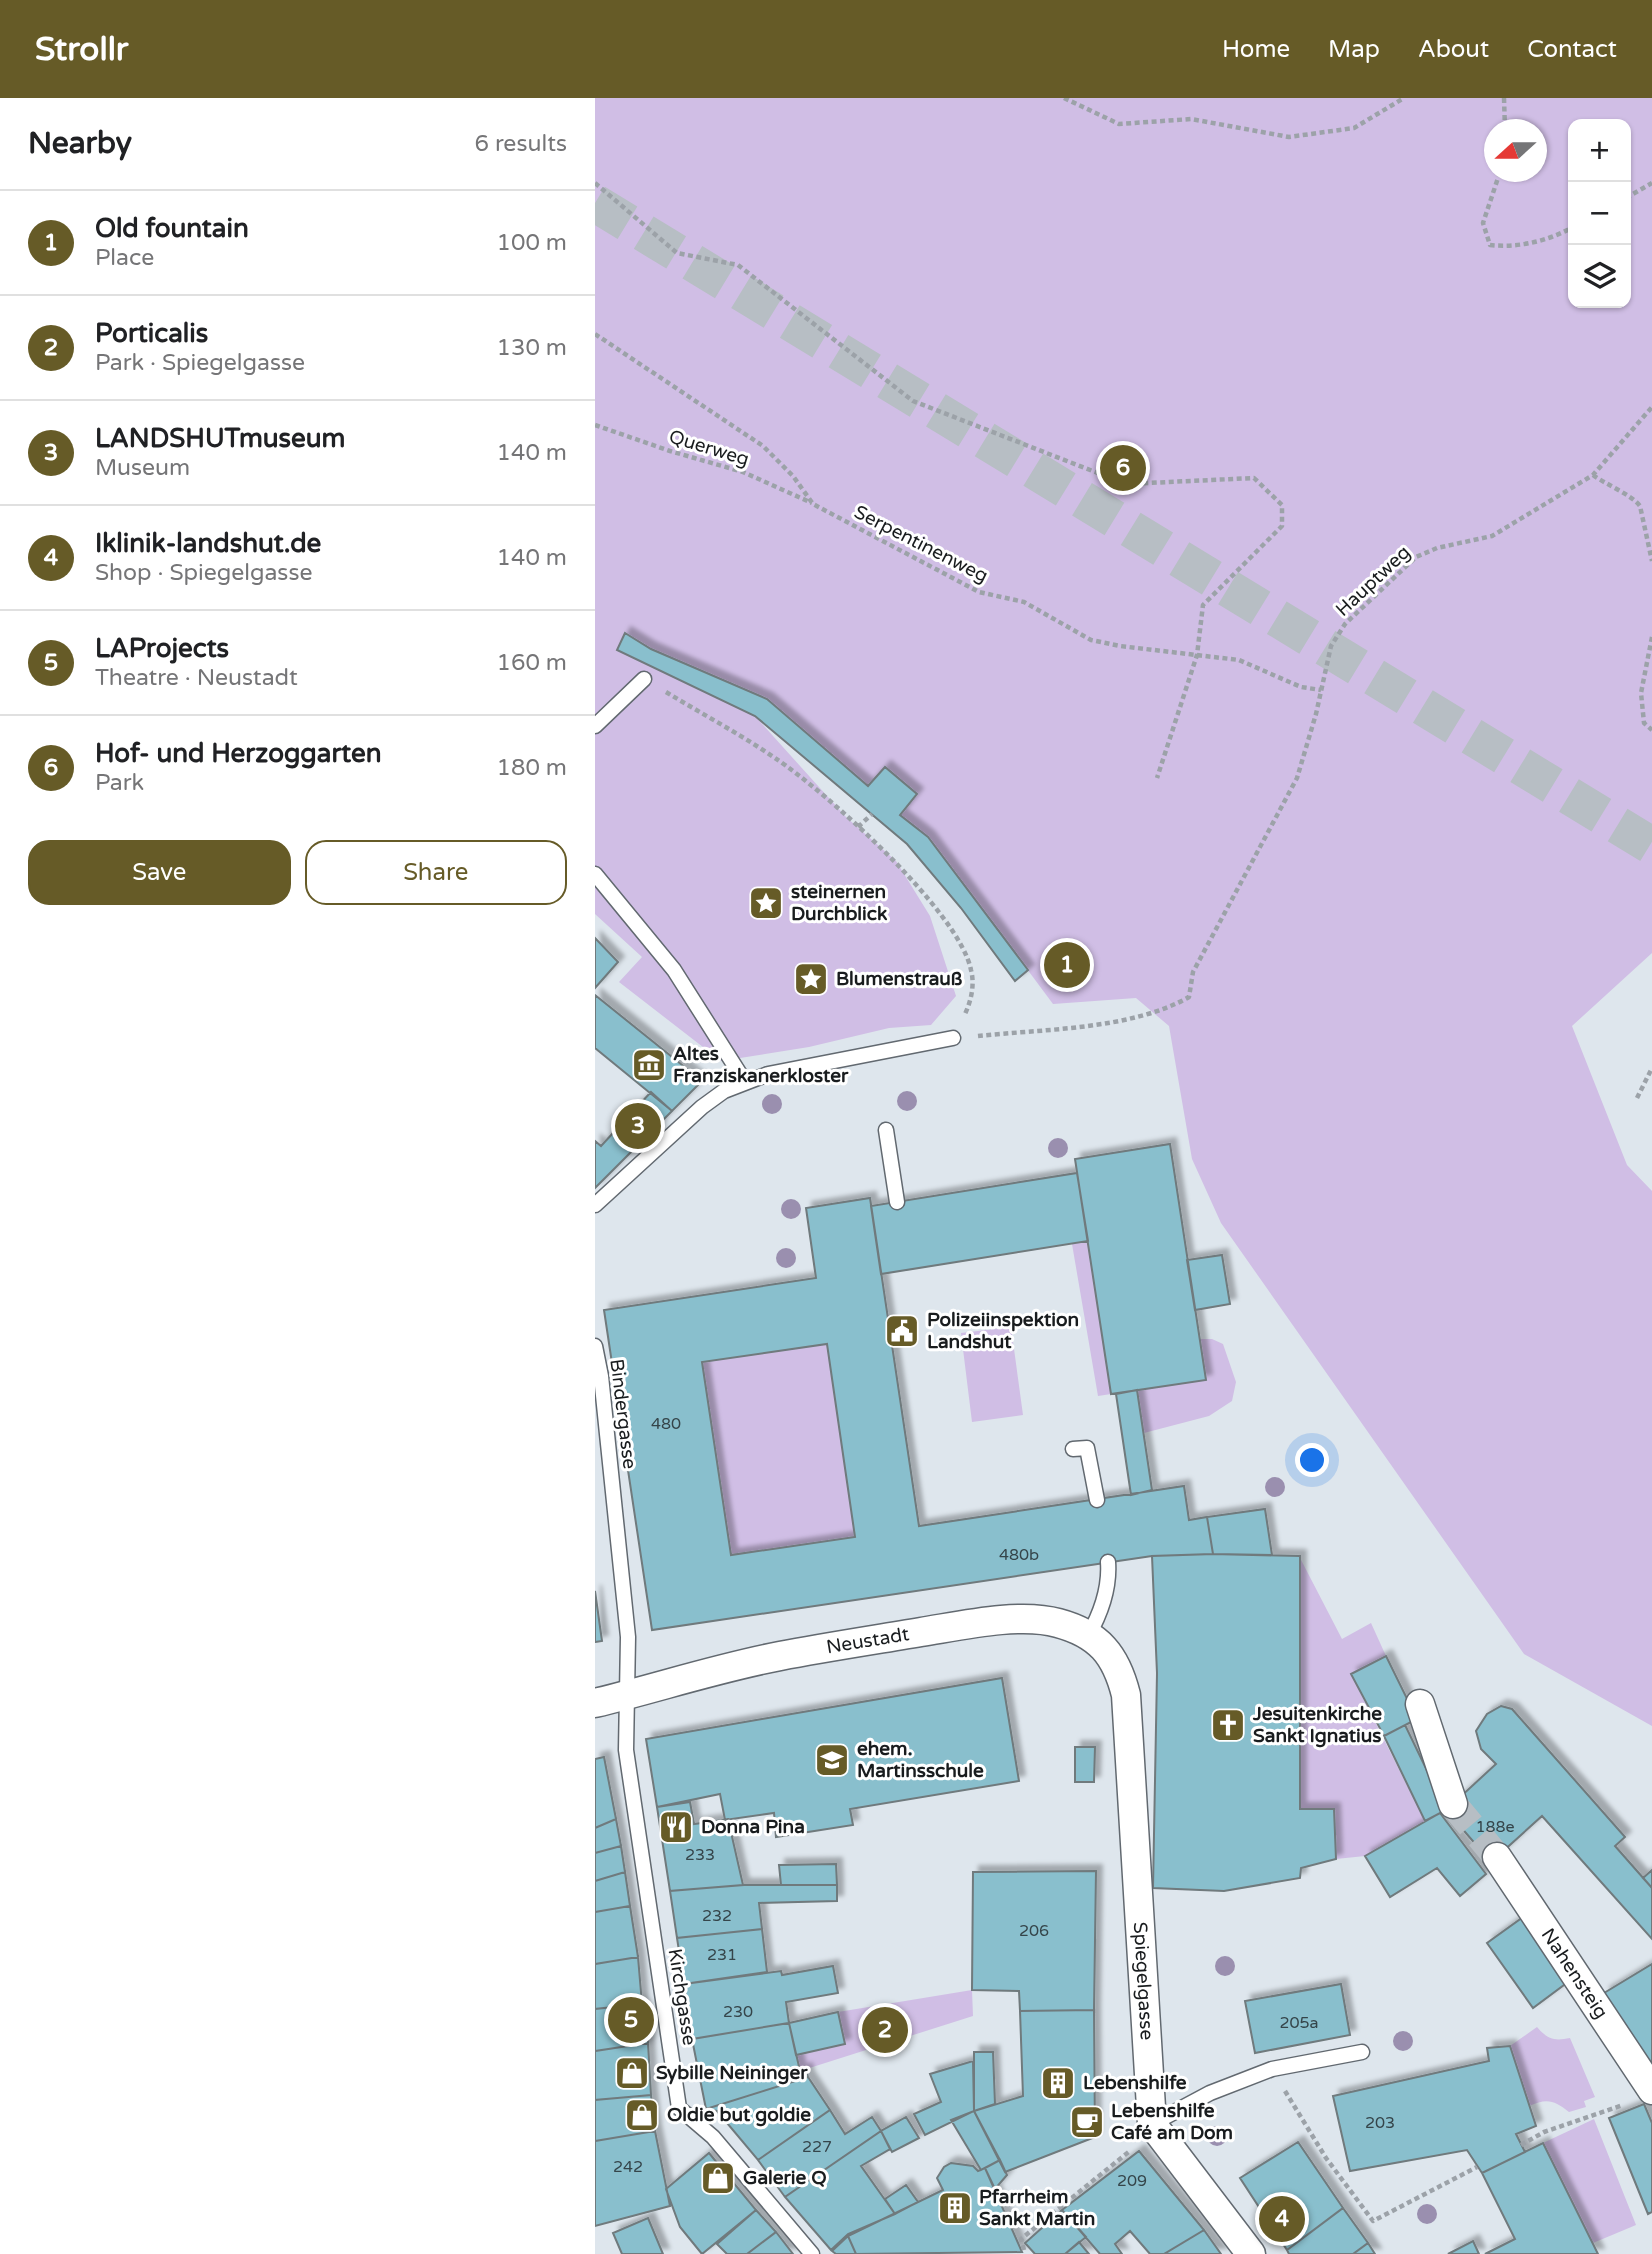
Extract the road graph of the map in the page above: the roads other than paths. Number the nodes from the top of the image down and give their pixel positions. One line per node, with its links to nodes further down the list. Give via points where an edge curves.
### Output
1 (644, 679): 2 (lane)
2 (595, 726)
3 (595, 874): 5 (lane, via 674,970)
4 (953, 1038): 5 (lane)
5 (745, 1082): 8 (lane, via 702,1107)
6 (886, 1130): 7 (lane)
7 (897, 1202)
8 (595, 1205)
9 (595, 1346): 15 (lane, Bindergasse, via 628,1637)
10 (1073, 1449): 11 (lane, via 1087,1448)
11 (1097, 1500)
12 (1108, 1562): 13 (lane, via 1104,1598)
13 (1088, 1636): 14 (street, Neustadt, via 1109,1653); 15 (street, Neustadt, via 1055,1622 957,1626 779,1656)
14 (1121, 1676): 22 (street, Spiegelgasse, via 1132,1756)
15 (627, 1695): 16 (street, Neustadt); 23 (lane, Kirchgasse, via 626,1750 679,2108 713,2137)
16 (595, 1703)
17 (1420, 1704): 18 (street)
18 (1453, 1804)
19 (1497, 1857): 21 (street, Nahensteig)
20 (1362, 2052): 22 (lane, via 1272,2069 1210,2093)
21 (1652, 2090)
22 (1154, 2128): 24 (street)
23 (812, 2254)
24 (1251, 2254)

